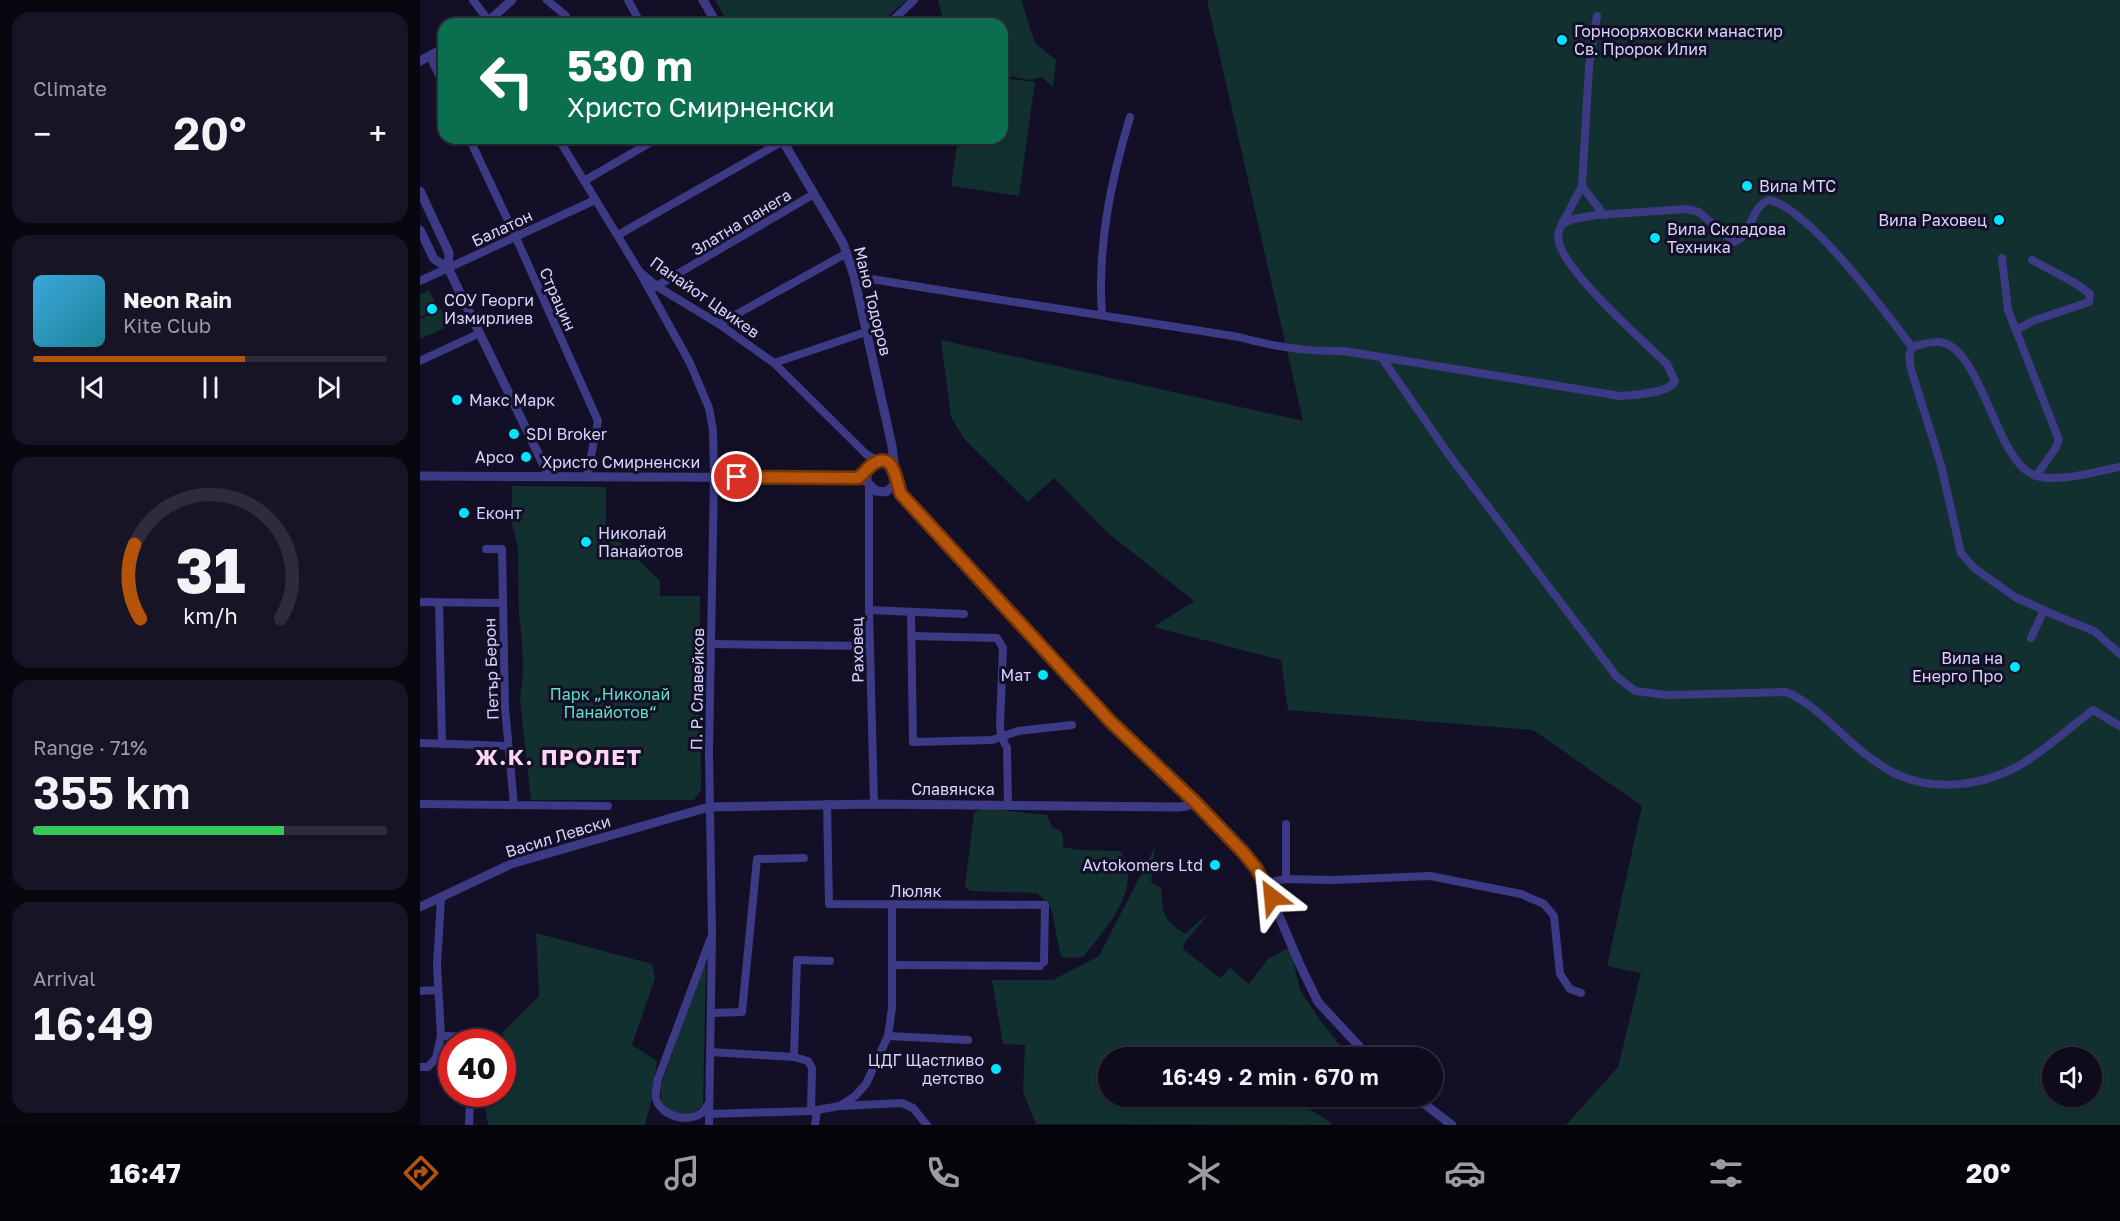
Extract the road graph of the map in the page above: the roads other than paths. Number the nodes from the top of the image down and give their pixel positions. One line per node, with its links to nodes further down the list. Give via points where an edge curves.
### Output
1 (473, 0): 8 (street)
2 (512, 0): 9 (street)
3 (547, 0): 10 (street)
4 (628, 0): 11 (street)
5 (703, 0): 12 (street)
6 (914, 0): 13 (street)
7 (1597, 16): 27 (street, via 1589,67)
8 (485, 18)
9 (493, 18)
10 (567, 18)
11 (638, 18)
12 (714, 18)
13 (895, 18)
14 (438, 51): 15 (street)
15 (430, 56): 16 (street); 17 (street)
16 (420, 61)
17 (438, 73)
18 (1131, 117): 43 (street, via 1107,210 1100,288)
19 (472, 144): 35 (street, Страцин)
20 (562, 144): 26 (street, Панайот Цвикев)
21 (639, 144): 25 (street)
22 (648, 144): 25 (street)
23 (773, 144): 34 (street)
24 (785, 144): 29 (street, Мано Тодоров)
25 (641, 148): 26 (street)
26 (584, 181): 30 (street, Панайот Цвикев)
27 (1582, 186): 31 (street); 32 (street)
28 (420, 191): 39 (street, via 449,253)
29 (814, 194): 36 (street, Мано Тодоров); 42 (street, Златна панега)
30 (595, 200): 34 (street, Панайот Цвикев); 35 (street, Балатон)
31 (1604, 215): 32 (street); 48 (street, via 1674,208 1693,210 1734,242 1743,235 1762,203 1769,200 1782,204 1836,252)
32 (1562, 224): 49 (street, via 1558,241 1565,255 1667,364 1675,381 1670,388 1620,396)
33 (420, 230): 39 (street, via 434,259)
34 (618, 235): 42 (street, Панайот Цвикев, via 639,271)
35 (515, 236): 39 (street, Балатон); 60 (street, Страцин, via 598,421)
36 (847, 253): 40 (street, Мано Тодоров); 44 (street)
37 (2002, 258): 45 (street, via 2008,310)
38 (2032, 260): 45 (street, via 2082,288 2090,294 2089,302)
39 (448, 268): 41 (street, Балатон); 47 (street)
40 (854, 276): 43 (street); 46 (street, Мано Тодоров)
41 (420, 280)
42 (654, 287): 44 (street, Панайот Цвикев); 62 (street, П. Р. Славейков, via 709,408)
43 (1102, 314): 49 (street, via 1311,351 1344,351)
44 (719, 324): 51 (street, Панайот Цвикев)
45 (2016, 330): 61 (street, via 2059,440)
46 (866, 332): 51 (street); 52 (street, Мано Тодоров)
47 (480, 333): 50 (street); 59 (street)
48 (1912, 347): 61 (street, via 1941,342 1960,353 2017,463); 70 (street, via 1911,369 1941,465 1961,554 2015,597)
49 (1382, 358): 79 (street, via 1449,455 1568,613 1617,677 1635,691 1666,695 1786,692 1800,698 1864,753 1894,773 1933,785 1964,784 2019,766 2093,710)
50 (420, 361)
51 (774, 363): 53 (street, Панайот Цвикев)
52 (893, 451): 54 (street); 57 (street, Мано Тодоров)
53 (866, 454): 54 (street, Панайот Цвикев); 56 (street)
54 (883, 462): 56 (street); 57 (street)
55 (2120, 467): 61 (street, via 2051,479)
56 (868, 470): 63 (street)
57 (896, 474): 63 (street, via 893,486); 64 (street)
58 (420, 476): 59 (street, Христо Смирненски)
59 (549, 476): 60 (street, Христо Смирненски)
60 (587, 476): 62 (street, Христо Смирненски)
61 (2036, 476)
62 (714, 477): 63 (street, Христо Смирненски); 75 (street, П. Р. Славейков)
63 (871, 488): 64 (street); 69 (street, Раховец)
64 (901, 494): 84 (street, via 1110,721)
65 (486, 549): 68 (street, Петър Берон, via 502,549)
66 (420, 602): 67 (street)
67 (439, 603): 68 (street); 82 (street)
68 (502, 603): 83 (street, Петър Берон)
69 (869, 610): 71 (street); 76 (street, Раховец)
70 (2044, 610): 74 (street); 77 (street, via 2094,631)
71 (911, 612): 72 (street); 73 (street)
72 (964, 614)
73 (911, 636): 80 (street, via 997,638 1003,648); 80 (street, via 913,742 992,740)
74 (2031, 638)
75 (711, 644): 76 (street); 91 (street, П. Р. Славейков)
76 (870, 646): 87 (street, Раховец)
77 (2120, 654)
78 (1072, 725): 80 (street)
79 (2120, 726)
80 (1001, 736): 89 (street, via 1007,748)
81 (420, 743): 82 (street)
82 (442, 744): 83 (street)
83 (508, 746): 88 (street, Петър Берон)
84 (1194, 801): 89 (street, Славянска, via 1179,807); 95 (street, via 1243,852)
85 (420, 804): 88 (street)
86 (827, 804): 87 (street, Славянска); 91 (street, Славянска); 97 (street, Люляк, via 829,904)
87 (874, 804): 89 (street, Славянска)
88 (514, 805): 90 (street)
89 (1008, 805)
90 (608, 806)
91 (709, 807): 96 (street, Васил Левски, via 512,864); 99 (street, П. Р. Славейков)
92 (1286, 824): 94 (street)
93 (804, 858): 105 (street, via 757,859 742,1012)
94 (1286, 879): 95 (street); 104 (street, via 1430,876 1521,894 1544,904 1554,916 1560,974 1570,989)
95 (1265, 882): 110 (street, via 1318,1002)
96 (441, 898): 98 (street, Васил Левски); 102 (street)
97 (892, 904): 101 (street); 101 (street, Люляк, via 1045,905 1042,964)
98 (420, 907)
99 (712, 934): 105 (street, П. Р. Славейков); 114 (street, via 658,1079 656,1098 666,1112 682,1119 705,1112)
100 (830, 961): 112 (street, via 797,960)
101 (893, 965): 107 (street)
102 (437, 990): 103 (street); 106 (street)
103 (420, 991)
104 (1581, 993)
105 (711, 1013): 111 (street, П. Р. Славейков)
106 (440, 1029)
107 (888, 1036): 108 (street); 115 (street, via 866,1084)
108 (968, 1040)
109 (438, 1047): 113 (street, via 428,1067)
110 (1360, 1047)
111 (710, 1052): 112 (street); 114 (street, П. Р. Славейков)
112 (794, 1057): 118 (street, via 807,1060 812,1068)
113 (420, 1067)
114 (709, 1102): 119 (street, П. Р. Славейков)
115 (840, 1106): 118 (street); 123 (street, via 902,1102 913,1108)
116 (470, 1107): 120 (street)
117 (1428, 1107): 124 (street)
118 (814, 1111): 119 (street); 122 (street)
119 (708, 1114): 121 (street, П. Р. Славейков)
120 (470, 1125)
121 (709, 1125)
122 (815, 1125)
123 (927, 1125)
124 (1452, 1125)

